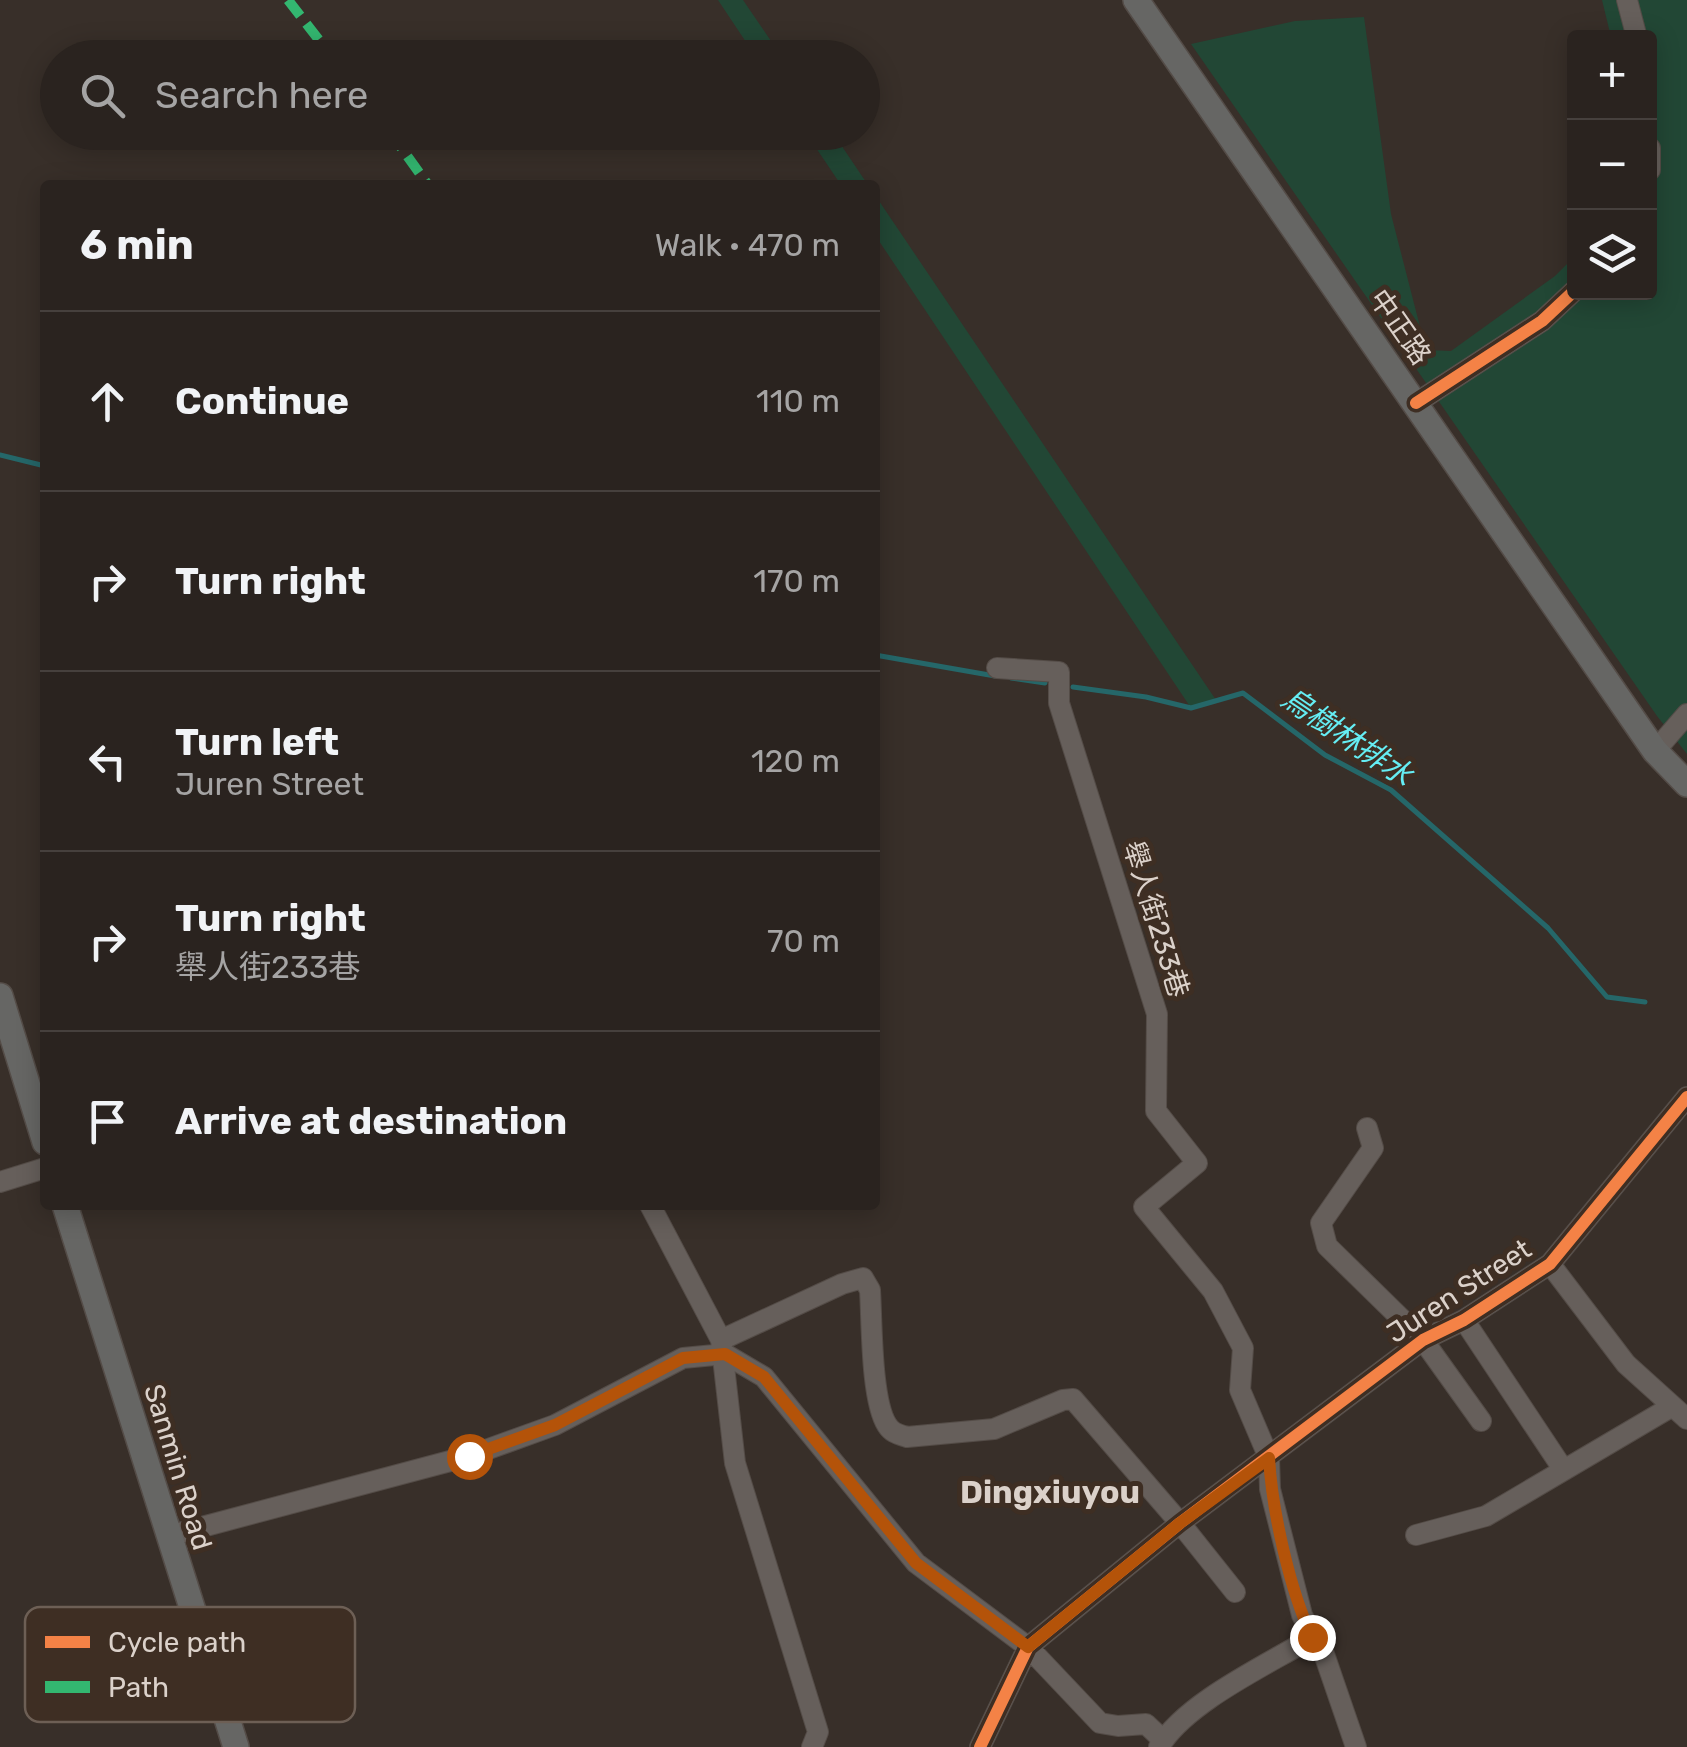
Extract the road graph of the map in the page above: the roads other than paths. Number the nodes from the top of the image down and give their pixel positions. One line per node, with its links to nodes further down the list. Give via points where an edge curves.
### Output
1 (1136, 0): 5 (main road, 中正路)
2 (1627, 0): 3 (street)
3 (1635, 30)
4 (1567, 297): 5 (street, via 1542,321)
5 (1416, 402): 8 (main road, 中正路)
6 (997, 668): 24 (street, 舉人街233巷, via 1059,672 1059,703 1158,1014 1156,1111 1197,1162 1144,1207 1213,1291 1243,1348 1240,1390)
7 (1687, 714): 8 (street)
8 (1655, 751): 9 (main road, 中正路)
9 (1687, 784)
10 (0, 996): 12 (main road)
11 (1687, 1097): 18 (street, Juren Street)
12 (40, 1126)
13 (1368, 1128): 20 (street, via 1373,1148 1322,1222 1322,1235)
14 (40, 1170): 15 (street)
15 (0, 1182)
16 (67, 1210): 28 (main road, Sanmin Road)
17 (653, 1210): 21 (street)
18 (1550, 1264): 19 (street, Juren Street); 22 (street, via 1626,1364)
19 (1464, 1320): 20 (street, Juren Street); 25 (street)
20 (1423, 1340): 23 (street); 24 (street, Juren Street)
21 (723, 1347): 26 (street, via 863,1278 870,1290 879,1400 894,1433 994,1429 1073,1399); 28 (street, via 683,1358 555,1425 469,1456); 32 (street, via 764,1377 916,1563); 36 (street, via 735,1464 818,1732)
22 (1679, 1413): 25 (street)
23 (1481, 1421)
24 (1269, 1458): 26 (street, Juren Street); 31 (street, 舉人街233巷, via 1270,1488)
25 (1562, 1469): 27 (street, via 1486,1516)
26 (1180, 1523): 29 (street); 32 (street, Juren Street)
27 (1416, 1535)
28 (168, 1536): 30 (main road, Sanmin Road)
29 (1235, 1592)
30 (191, 1607)
31 (1312, 1637): 34 (street, via 1185,1716); 38 (street, 舉人街233巷)
32 (1028, 1647): 34 (street, via 1100,1724 1146,1724); 37 (street, Juren Street)
33 (228, 1722): 35 (main road, Sanmin Road)
34 (1161, 1743)
35 (236, 1747)
36 (812, 1747)
37 (980, 1747)
38 (1356, 1747)

